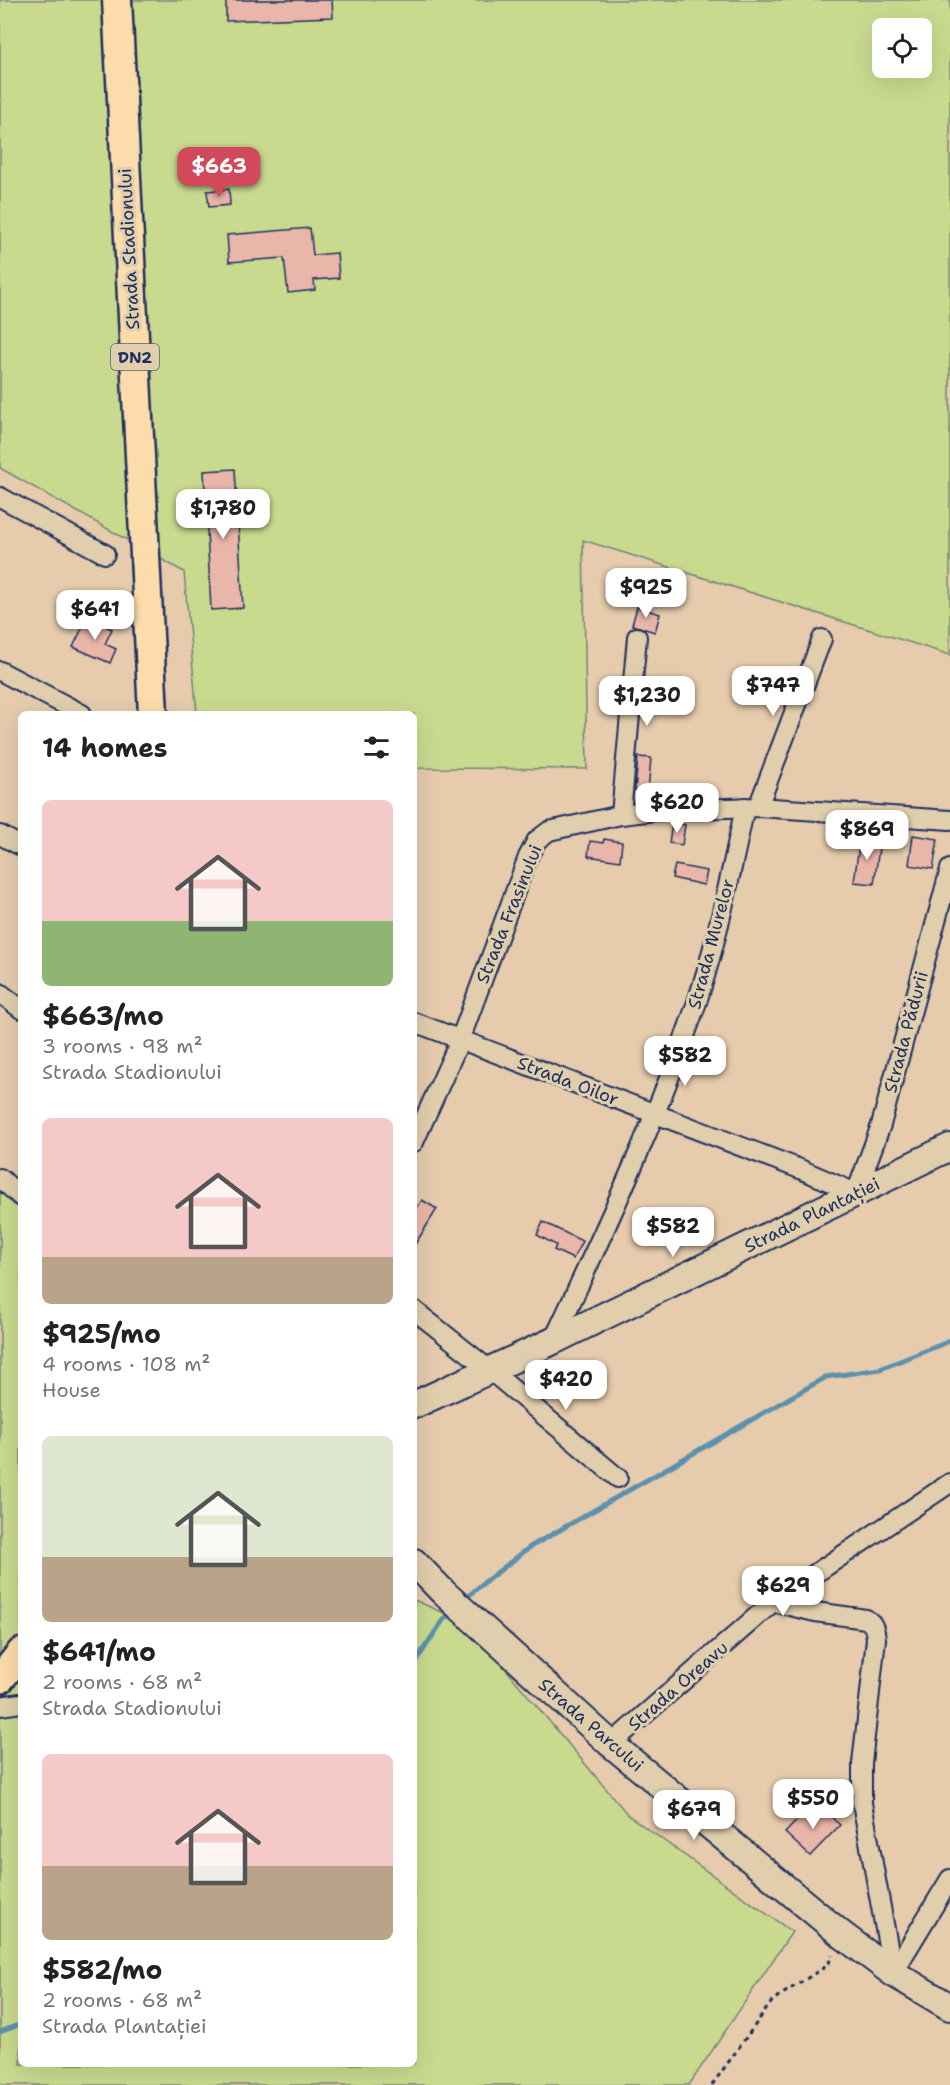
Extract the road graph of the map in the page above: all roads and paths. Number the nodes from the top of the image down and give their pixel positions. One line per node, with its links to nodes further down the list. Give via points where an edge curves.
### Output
1 (117, 0): 8 (main road, Strada Stadionului / DN2)
2 (0, 497): 3 (street)
3 (105, 554)
4 (637, 637): 10 (street)
5 (822, 639): 9 (street, Strada Murelor)
6 (0, 670): 7 (street)
7 (76, 711)
8 (153, 711)
9 (752, 807): 10 (street, Strada Frasinului); 11 (street, Strada Frasinului); 19 (street, Strada Murelor, via 708,965)
10 (621, 815): 18 (street, Strada Frasinului, via 558,828 537,840)
11 (950, 820)
12 (0, 835): 13 (street)
13 (18, 844)
14 (950, 869): 23 (street, Strada Pădurii, via 881,1125)
15 (0, 993): 16 (street)
16 (18, 1006)
17 (417, 1023): 18 (street, Strada Oilor)
18 (460, 1040): 19 (street, Strada Oilor); 20 (street, Strada Frasinului)
19 (656, 1115): 23 (street, Strada Oilor); 26 (street, Strada Murelor)
20 (417, 1135)
21 (950, 1147): 23 (main road, Strada Plantației)
22 (0, 1178): 24 (street)
23 (856, 1193): 26 (main road, Strada Plantației)
24 (18, 1194)
25 (417, 1312): 27 (street)
26 (553, 1341): 27 (main road, Strada Plantației)
27 (491, 1371): 28 (main road, Strada Plantației); 29 (street)
28 (417, 1405)
29 (618, 1478)
30 (950, 1482): 32 (street, Strada Oreavu)
31 (417, 1565): 37 (main road, Strada Parcului)
32 (773, 1602): 37 (street, Strada Oreavu); 40 (street, via 866,1619 875,1629 862,1803)
33 (18, 1657): 34 (main road)
34 (0, 1678)
35 (18, 1703): 36 (street)
36 (0, 1706)
37 (611, 1744): 39 (main road, Strada Parcului)
38 (950, 1880): 40 (street)
39 (840, 1934): 40 (main road, Strada Parcului); 42 (path, via 828,1965 773,2000)
40 (893, 1973): 41 (main road, Strada Parcului)
41 (950, 2007)
42 (712, 2085)

